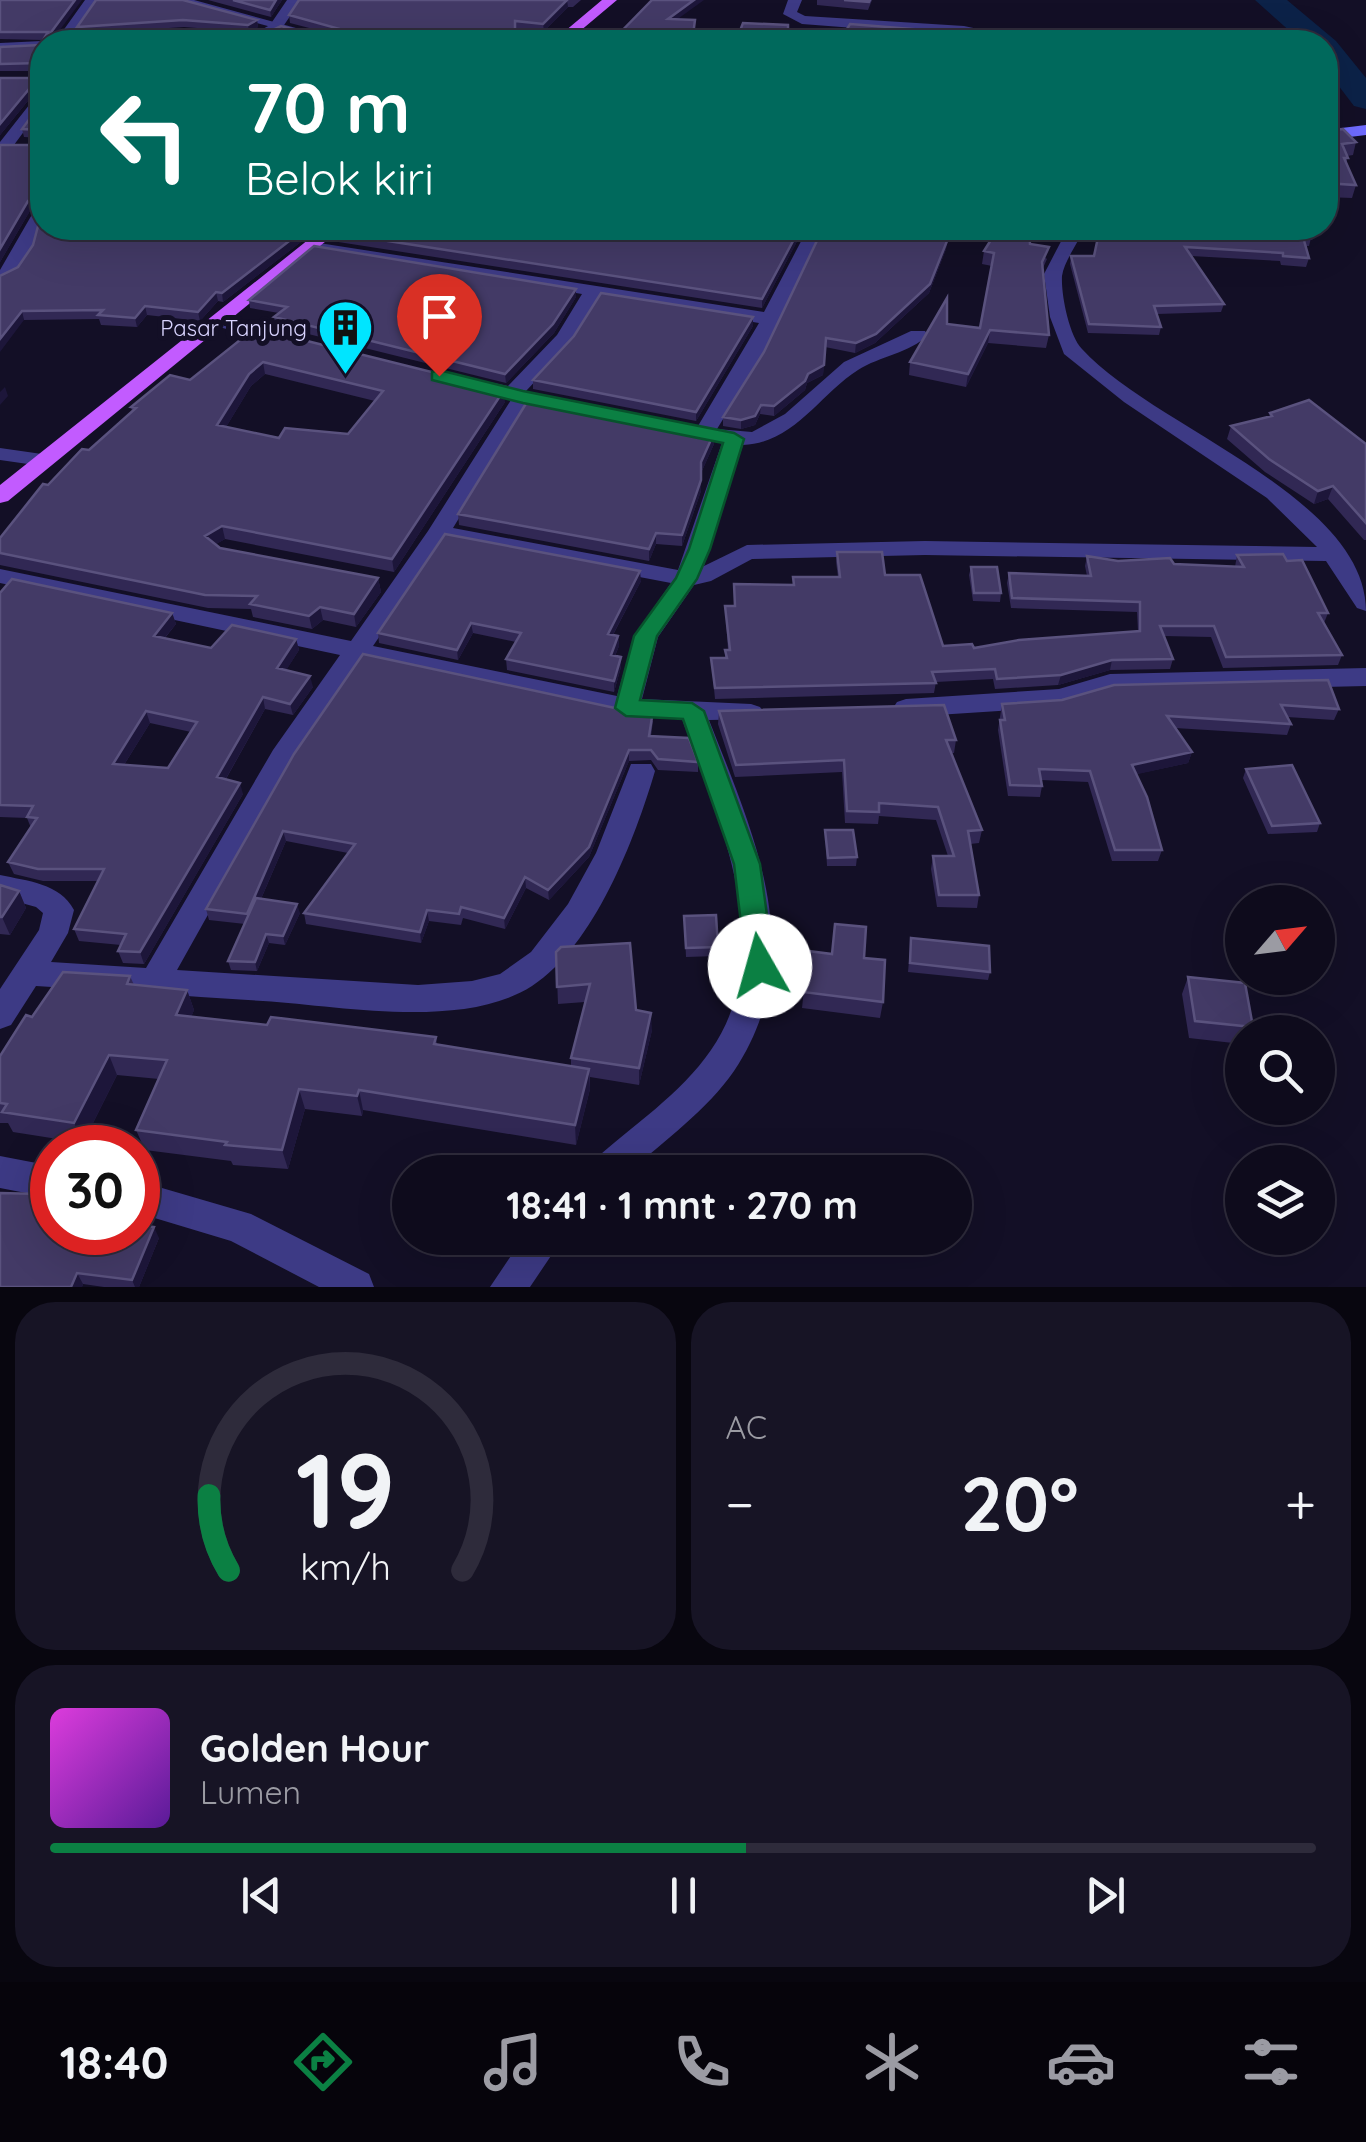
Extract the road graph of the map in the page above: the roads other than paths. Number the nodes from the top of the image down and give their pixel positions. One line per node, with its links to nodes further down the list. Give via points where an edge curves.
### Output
1 (92, 0): 7 (street)
2 (179, 0): 6 (street)
3 (294, 0): 6 (street)
4 (610, 0): 10 (main road)
5 (795, 0): 11 (street, via 790,14 802,20)
6 (275, 28): 8 (street); 9 (street)
7 (71, 30)
8 (271, 30)
9 (284, 30)
10 (574, 30)
11 (964, 30)
12 (30, 46): 13 (street)
13 (0, 47)
14 (30, 112): 17 (street)
15 (1366, 130): 16 (main road)
16 (1338, 133)
17 (2, 146): 18 (street)
18 (30, 146)
19 (30, 235): 24 (street)
20 (318, 240): 23 (main road)
21 (805, 240): 26 (street)
22 (1070, 240): 40 (street, via 1053,274 1071,350 1131,398 1276,493)
23 (312, 245): 25 (street); 27 (main road)
24 (0, 282)
25 (594, 289): 26 (street); 31 (street, via 566,338)
26 (770, 319): 34 (street)
27 (218, 321): 29 (street); 37 (main road)
28 (918, 335): 35 (street, via 851,366 776,429)
29 (310, 344)
30 (457, 380): 31 (street)
31 (518, 396): 32 (street); 39 (street)
32 (580, 408)
33 (655, 424): 34 (street)
34 (704, 434): 35 (street)
35 (734, 439): 42 (street)
36 (0, 454): 37 (street)
37 (42, 460): 38 (main road)
38 (0, 496)
39 (438, 532): 42 (street); 44 (street, via 393,583)
40 (1334, 554): 42 (street, via 747,552); 43 (street)
41 (0, 576): 44 (street)
42 (686, 579): 46 (street, via 646,636)
43 (1366, 603)
44 (356, 651): 46 (street); 52 (street, via 283,757)
45 (1366, 677): 47 (street, via 1110,683 1059,698)
46 (660, 709): 48 (street); 54 (street, via 747,864 760,966 722,1061)
47 (884, 709)
48 (768, 713)
49 (641, 771): 52 (street, via 595,882 556,947 524,976 464,996 418,998)
50 (0, 886): 51 (street, via 46,898 59,910)
51 (28, 973): 52 (street); 53 (street)
52 (152, 984)
53 (0, 1016)
54 (623, 1155)
55 (0, 1172): 56 (street)
56 (30, 1178)
57 (160, 1203): 59 (street, via 238,1226)
58 (532, 1255): 60 (street)
59 (356, 1287)
60 (508, 1287)

